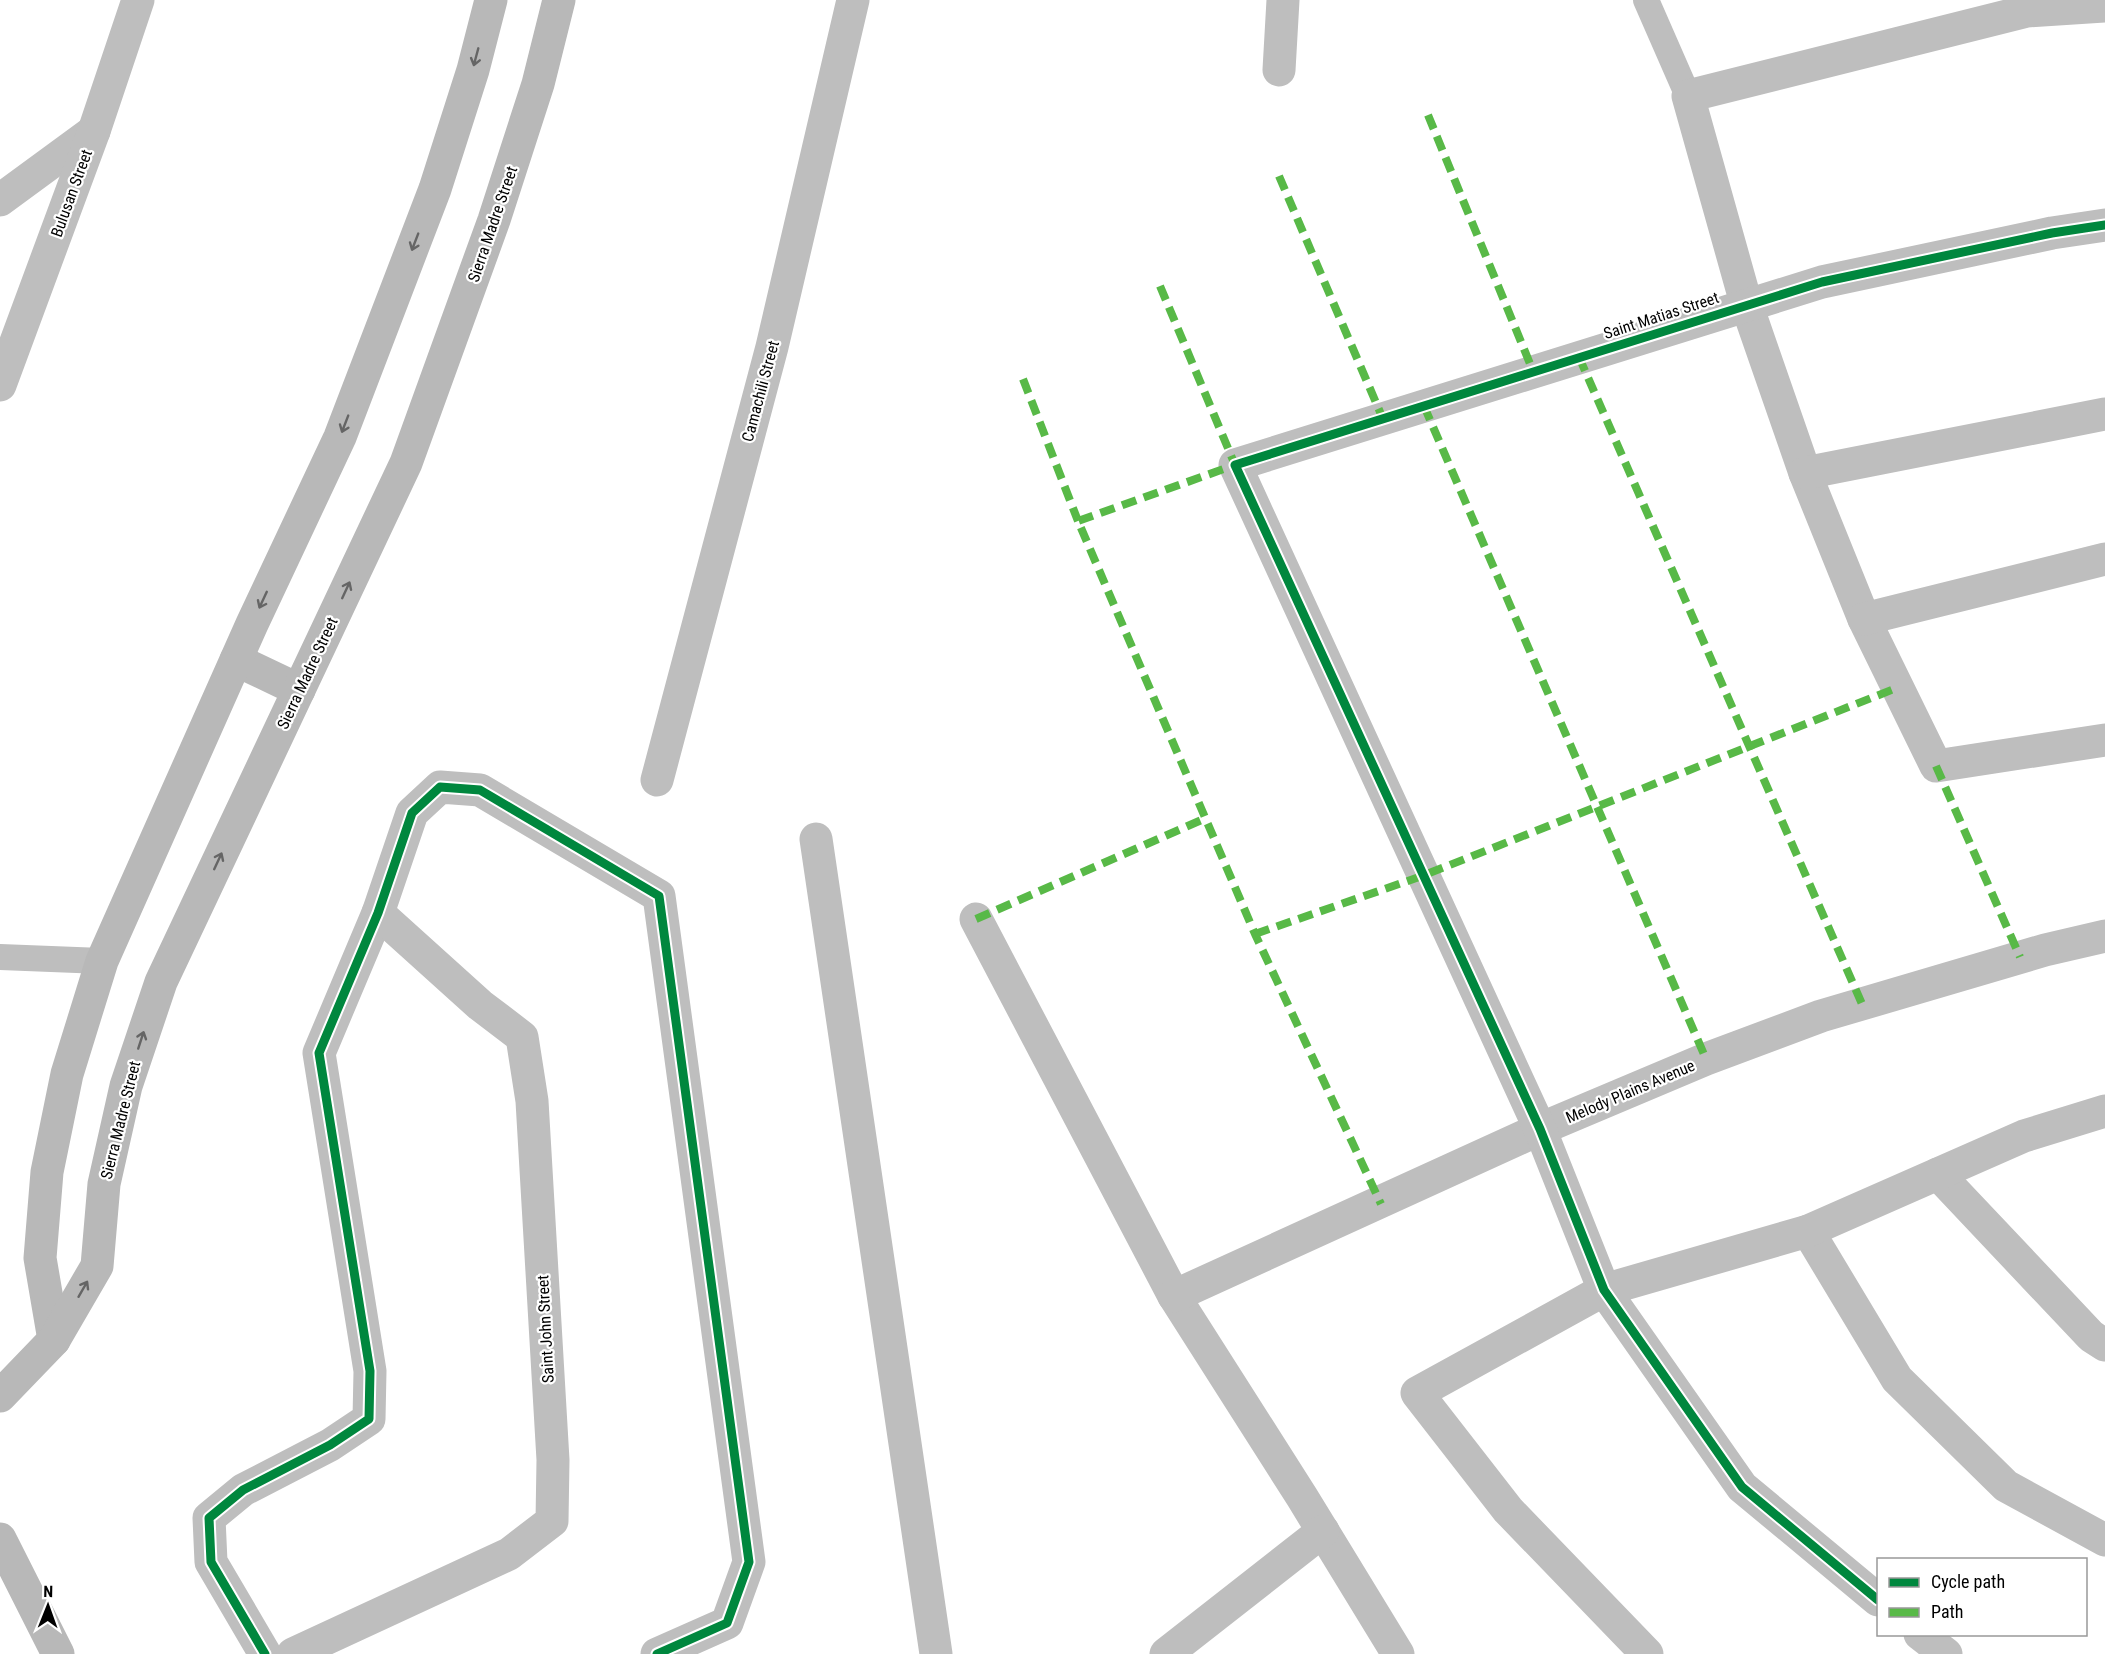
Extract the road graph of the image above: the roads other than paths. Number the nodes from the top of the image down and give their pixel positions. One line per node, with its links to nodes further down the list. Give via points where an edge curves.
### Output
1 (138, 0): 10 (street, Bulusan Street)
2 (491, 0): 19 (main road, one-way to 19, via 435,189 340,437)
3 (559, 0): 20 (main road, Sierra Madre Street, one-way to 3, via 406,463 498,208 538,84)
4 (853, 0): 22 (street, Camachili Street, via 772,347)
5 (1282, 0): 8 (street)
6 (1646, 0): 9 (lane)
7 (2105, 6): 9 (street, via 2027,10)
8 (1279, 70)
9 (1688, 96): 13 (street)
10 (94, 131): 11 (street); 14 (street, Bulusan Street)
11 (0, 200)
12 (2105, 225): 13 (street, Saint Matias Street, via 1822,282)
13 (1746, 303): 16 (street); 30 (street, Saint Matias Street, via 1235,465)
14 (0, 385)
15 (2105, 414): 16 (street)
16 (1805, 473): 18 (street)
17 (2105, 559): 18 (street)
18 (1864, 620): 21 (street, via 1936,766)
19 (236, 660): 20 (main road); 28 (main road)
20 (299, 690): 35 (main road, Sierra Madre Street, one-way to 20, via 97,1266 104,1184 126,1086 160,982)
21 (2105, 740)
22 (657, 780)
23 (816, 838): 48 (street)
24 (378, 913): 45 (street, via 319,1053 370,1371 369,1419 330,1445 243,1490 209,1518 210,1562); 46 (street, Saint John Street, via 480,1005 522,1037 532,1101 553,1461 552,1521 509,1554); 47 (street, via 411,813 440,787 480,790 659,896 749,1562 727,1623)
25 (976, 919): 34 (street)
26 (2105, 936): 30 (street, Melody Plains Avenue, via 1821,1016 1706,1059)
27 (0, 957): 28 (lane)
28 (102, 961): 35 (main road, via 67,1074 47,1172 39,1258)
29 (2105, 1111): 31 (street, via 2024,1136)
30 (1540, 1129): 33 (street); 34 (street, Melody Plains Avenue)
31 (1938, 1174): 32 (street); 36 (street, via 2091,1336)
32 (1808, 1231): 33 (street); 40 (street, via 1897,1379 2006,1486)
33 (1604, 1290): 41 (street, via 1742,1487); 50 (street, via 1417,1393 1508,1510)
34 (1174, 1296): 38 (street)
35 (54, 1340): 37 (main road, Sierra Madre Street)
36 (2105, 1345)
37 (0, 1396)
38 (1323, 1531): 43 (street); 49 (street)
39 (0, 1539): 44 (main road)
40 (2105, 1540)
41 (1877, 1599)
42 (1921, 1636): 51 (street)
43 (1169, 1653)
44 (58, 1654)
45 (265, 1654)
46 (293, 1654)
47 (657, 1654)
48 (936, 1654)
49 (1398, 1654)
50 (1647, 1654)
51 (1946, 1654)

